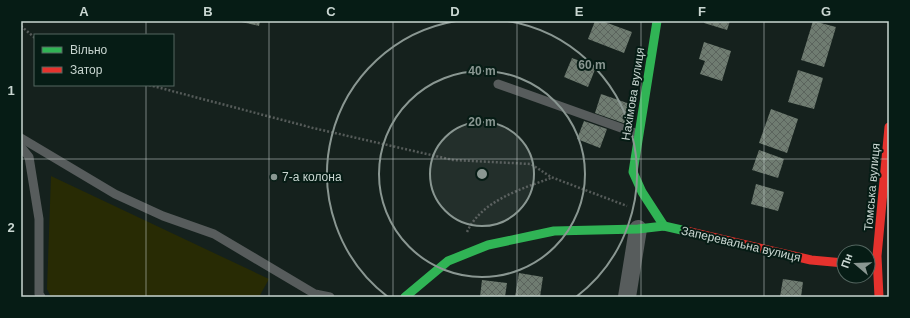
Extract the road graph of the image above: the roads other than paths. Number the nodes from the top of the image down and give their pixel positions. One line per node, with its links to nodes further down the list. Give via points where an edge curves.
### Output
1 (657, 21): 4 (street, Нахімова вулиця)
2 (498, 84): 4 (lane)
3 (889, 127): 9 (street, Томська вулиця)
4 (638, 134): 7 (street, Нахімова вулиця, via 633,172 642,192)
5 (21, 138): 13 (lane, via 115,194 164,216 214,234 316,294)
6 (21, 147): 12 (lane, via 29,157 39,219)
7 (664, 226): 8 (street, Заперевальна вулиця); 10 (street, Заперевальна вулиця, via 811,260)
8 (638, 229): 14 (street, Заперевальна вулиця, via 554,231 488,245 448,261); 15 (street)
9 (875, 244)
10 (836, 262)
11 (876, 277): 16 (street, Томська вулиця)
12 (41, 297)
13 (330, 297)
14 (405, 297)
15 (627, 297)
16 (879, 297)

